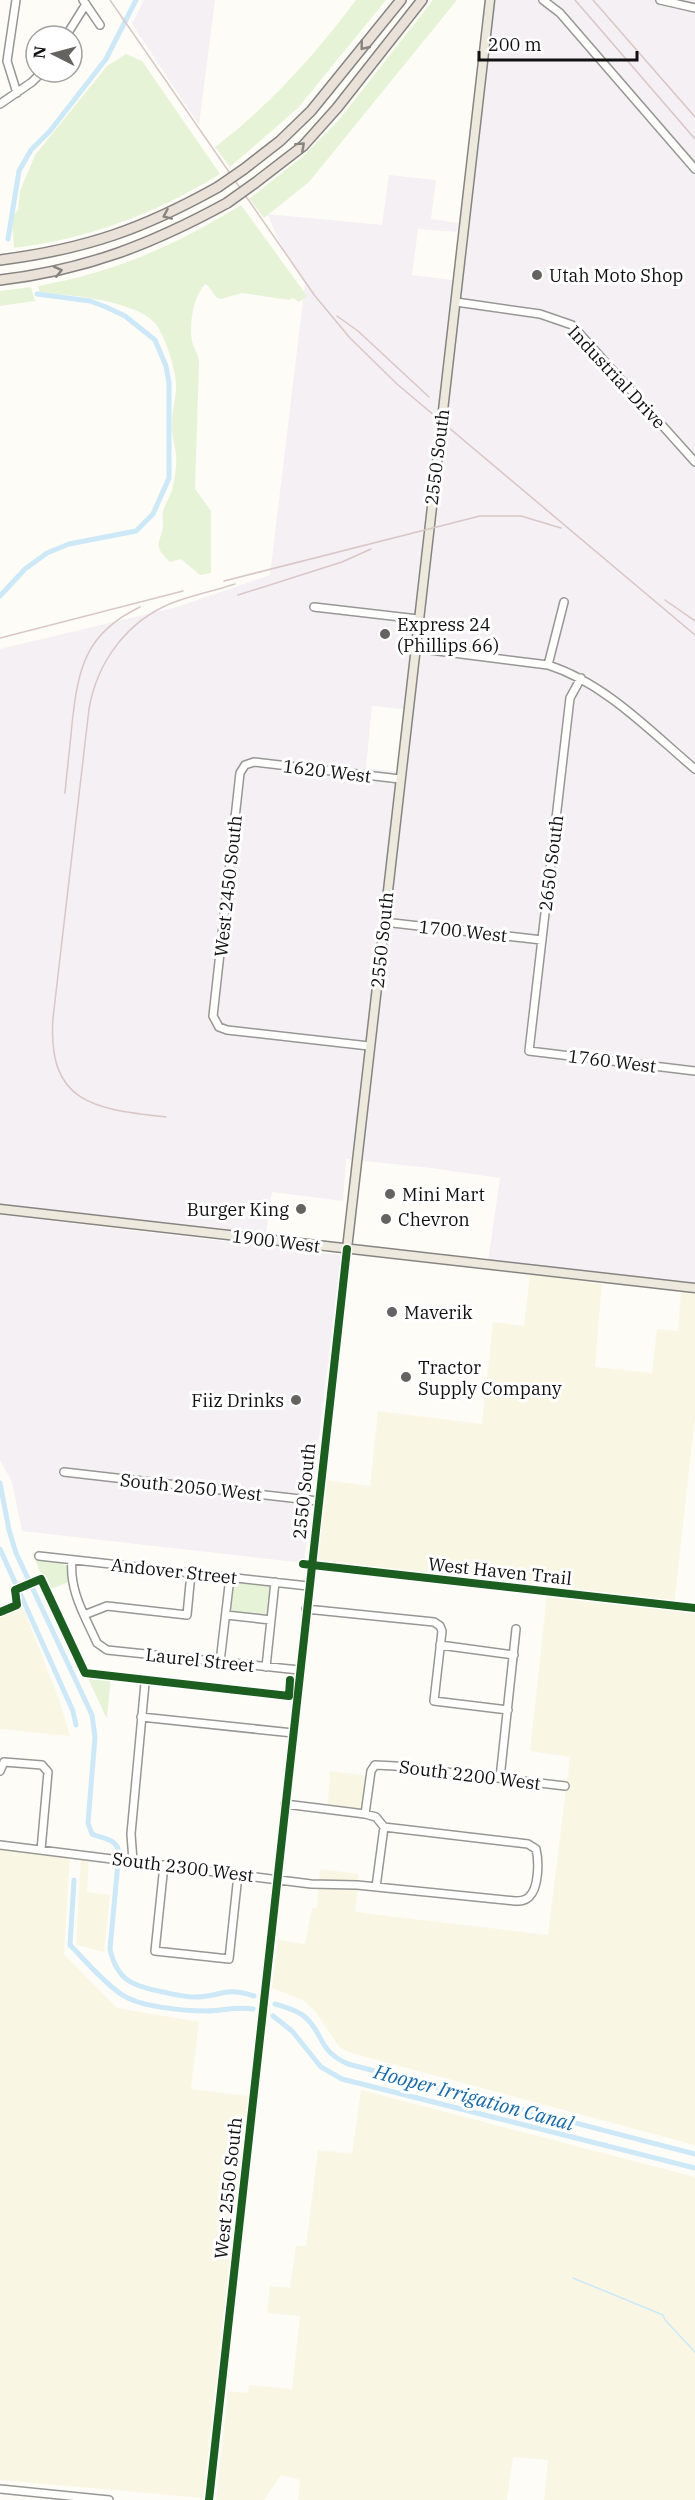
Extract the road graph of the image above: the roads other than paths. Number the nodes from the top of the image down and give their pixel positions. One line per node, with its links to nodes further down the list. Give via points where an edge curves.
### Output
1 (16, 0): 12 (street, via 7,61)
2 (400, 0): 16 (highway, one-way to 16, bridge, via 311,111 244,169 218,187 135,229)
3 (422, 0): 18 (highway, one-way to 3, bridge, via 36,276 115,256 227,203 303,146)
4 (490, 0): 19 (main road, 2550 South)
5 (543, 0): 14 (street, via 560,13)
6 (660, 0): 8 (street)
7 (85, 2): 9 (street); 10 (street)
8 (695, 8)
9 (73, 24)
10 (100, 25)
11 (29, 84): 12 (street)
12 (17, 93): 13 (street)
13 (0, 104)
14 (695, 170)
15 (0, 254): 16 (highway)
16 (40, 255): 17 (highway)
17 (0, 260)
18 (0, 280)
19 (456, 302): 20 (street, Industrial Drive, via 540,314 572,325); 23 (main road, 2550 South)
20 (695, 462)
21 (564, 602): 25 (street)
22 (314, 607): 23 (street)
23 (418, 619): 24 (main road, 2550 South)
24 (414, 648): 25 (street); 29 (main road, 2550 South)
25 (548, 665): 26 (street)
26 (581, 678): 28 (street); 31 (street, 2650 South, via 570,698)
27 (254, 762): 29 (street, 1620 West); 32 (street, West 2450 South, via 245,765 240,773 213,1016 219,1027 227,1030)
28 (695, 769)
29 (400, 779): 30 (main road, 2550 South)
30 (384, 922): 31 (street, 1700 West); 32 (main road, 2550 South)
31 (542, 940): 33 (street, 2650 South)
32 (369, 1046): 36 (main road, 2550 South)
33 (529, 1051): 34 (street, 1760 West)
34 (695, 1071)
35 (0, 1209): 36 (main road, 1900 West)
36 (346, 1249): 37 (main road, 1900 West); 39 (street, 2550 South)
37 (695, 1288)
38 (64, 1472): 39 (street, South 2050 West)
39 (318, 1501): 45 (street, 2550 South)
40 (39, 1556): 41 (street, Andover Street)
41 (72, 1560): 42 (street, Andover Street); 47 (street, via 72,1583)
42 (191, 1573): 43 (street, Andover Street); 47 (street, via 187,1615 107,1606)
43 (230, 1577): 44 (street, Andover Street); 48 (street)
44 (275, 1582): 45 (street, Andover Street); 49 (street)
45 (309, 1586): 46 (street, 2550 South)
46 (306, 1609): 51 (street, via 434,1622 442,1631); 55 (street, 2550 South)
47 (84, 1615): 53 (street, Laurel Street, via 97,1643 107,1650)
48 (225, 1615): 49 (street); 53 (street)
49 (271, 1620): 54 (street)
50 (516, 1629): 52 (street)
51 (440, 1646): 52 (street); 57 (street, via 434,1701)
52 (514, 1655): 57 (street)
53 (220, 1662): 54 (street, Laurel Street)
54 (266, 1667): 55 (street, Laurel Street)
55 (299, 1670): 59 (street, 2550 South)
56 (145, 1683): 58 (street)
57 (508, 1710): 61 (street)
58 (141, 1717): 59 (street); 68 (street)
59 (293, 1733): 63 (street, 2550 South)
60 (0, 1771): 67 (street, via 4,1762 42,1765 48,1772)
61 (500, 1778): 62 (street, South 2200 West); 64 (street, South 2200 West, via 375,1766)
62 (565, 1786)
63 (285, 1804): 64 (street); 71 (street, 2550 South)
64 (365, 1814): 65 (street, via 376,1817)
65 (384, 1827): 72 (street); 72 (street, South 2300 West, via 528,1844 536,1849 538,1857 536,1882 532,1895 515,1901)
66 (0, 1845): 67 (street, South 2300 West)
67 (41, 1850): 68 (street, South 2300 West)
68 (129, 1860): 69 (street, South 2300 West)
69 (164, 1865): 70 (street, South 2300 West); 70 (street, via 155,1951 229,1959)
70 (238, 1875): 71 (street, South 2300 West)
71 (277, 1880): 72 (street, South 2300 West); 75 (street, West 2550 South)
72 (376, 1887)
73 (0, 2488): 74 (street)
74 (109, 2500)
75 (209, 2500)

